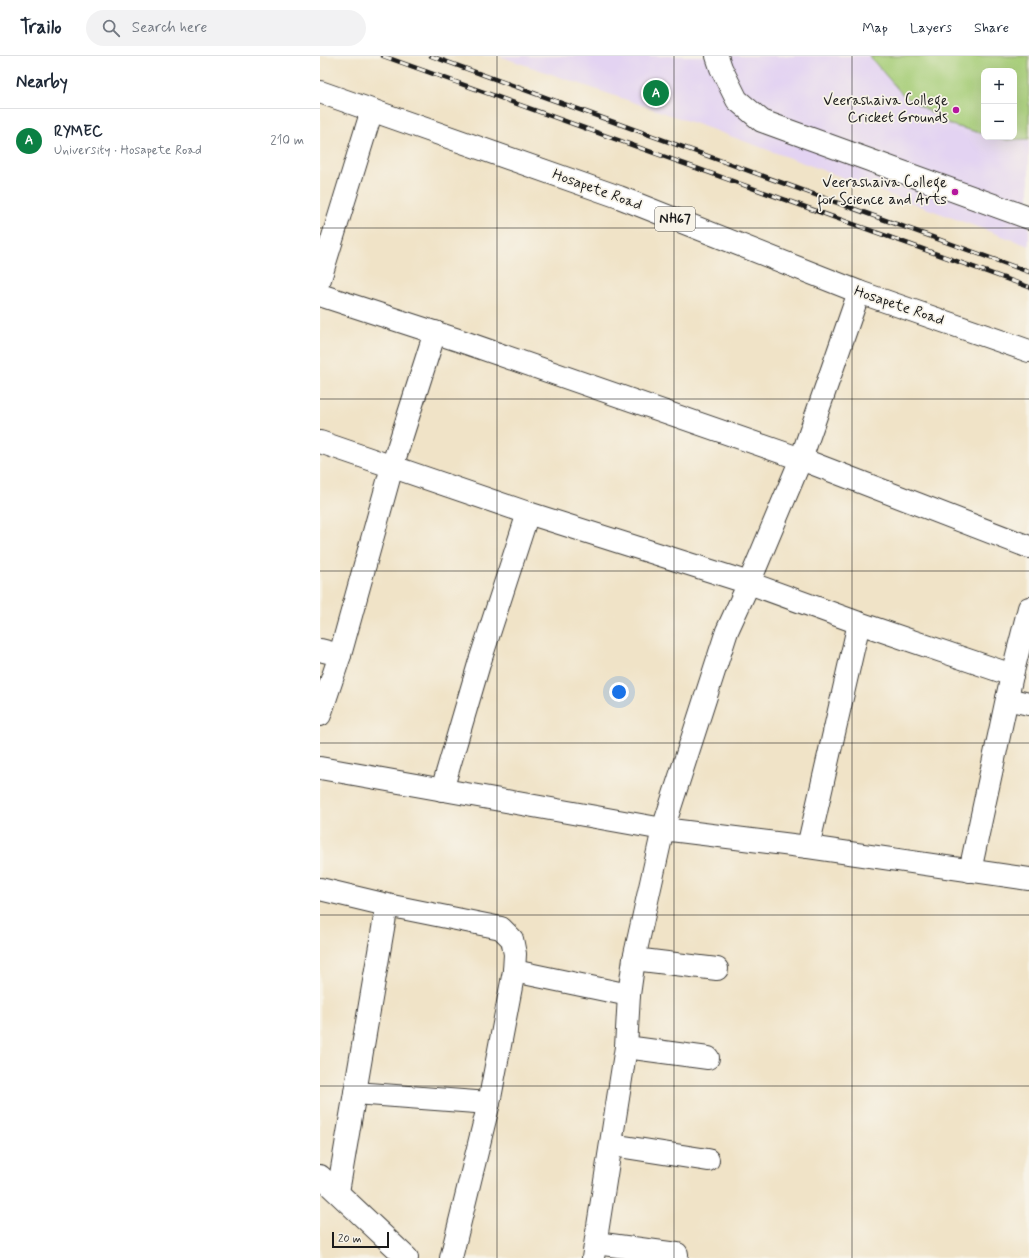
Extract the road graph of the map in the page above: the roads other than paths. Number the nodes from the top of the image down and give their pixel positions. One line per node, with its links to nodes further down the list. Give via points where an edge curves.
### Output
1 (718, 56): 4 (main road, via 721,68 737,100 762,121)
2 (320, 92): 3 (main road, Hosapete Road / NH67)
3 (372, 110): 5 (main road); 6 (main road, Hosapete Road / NH67, via 619,197)
4 (1029, 218)
5 (320, 281): 7 (main road)
6 (859, 292): 8 (main road, Hosapete Road / NH67); 10 (main road)
7 (435, 332): 10 (main road); 11 (main road)
8 (1029, 351)
9 (320, 442): 11 (main road)
10 (801, 459): 13 (main road); 14 (main road)
11 (392, 467): 12 (main road); 17 (main road)
12 (528, 512): 14 (main road); 23 (main road)
13 (1029, 547)
14 (749, 583): 16 (main road); 24 (main road, via 727,631)
15 (1029, 608): 18 (main road)
16 (859, 623): 18 (main road); 25 (main road)
17 (330, 652): 21 (main road)
18 (1012, 675): 19 (main road)
19 (1007, 699): 20 (main road); 26 (main road)
20 (1029, 704)
21 (320, 715)
22 (320, 768): 23 (main road)
23 (442, 790): 24 (main road)
24 (664, 829): 25 (main road); 30 (main road)
25 (808, 847): 26 (main road)
26 (970, 871): 27 (main road)
27 (1029, 879)
28 (320, 889): 29 (main road)
29 (387, 905): 32 (main road, via 501,928 512,939 515,954); 36 (main road)
30 (634, 959): 31 (main road); 33 (main road)
31 (717, 969)
32 (514, 972): 33 (main road); 37 (main road)
33 (629, 995): 34 (main road)
34 (626, 1047): 35 (main road); 38 (main road)
35 (708, 1058)
36 (355, 1092): 37 (main road); 41 (main road)
37 (489, 1103): 45 (main road)
38 (612, 1144): 39 (main road); 42 (main road)
39 (708, 1160)
40 (320, 1176): 41 (main road)
41 (338, 1192): 44 (main road)
42 (594, 1250): 43 (main road)
43 (677, 1254)
44 (407, 1258)
45 (450, 1258)

